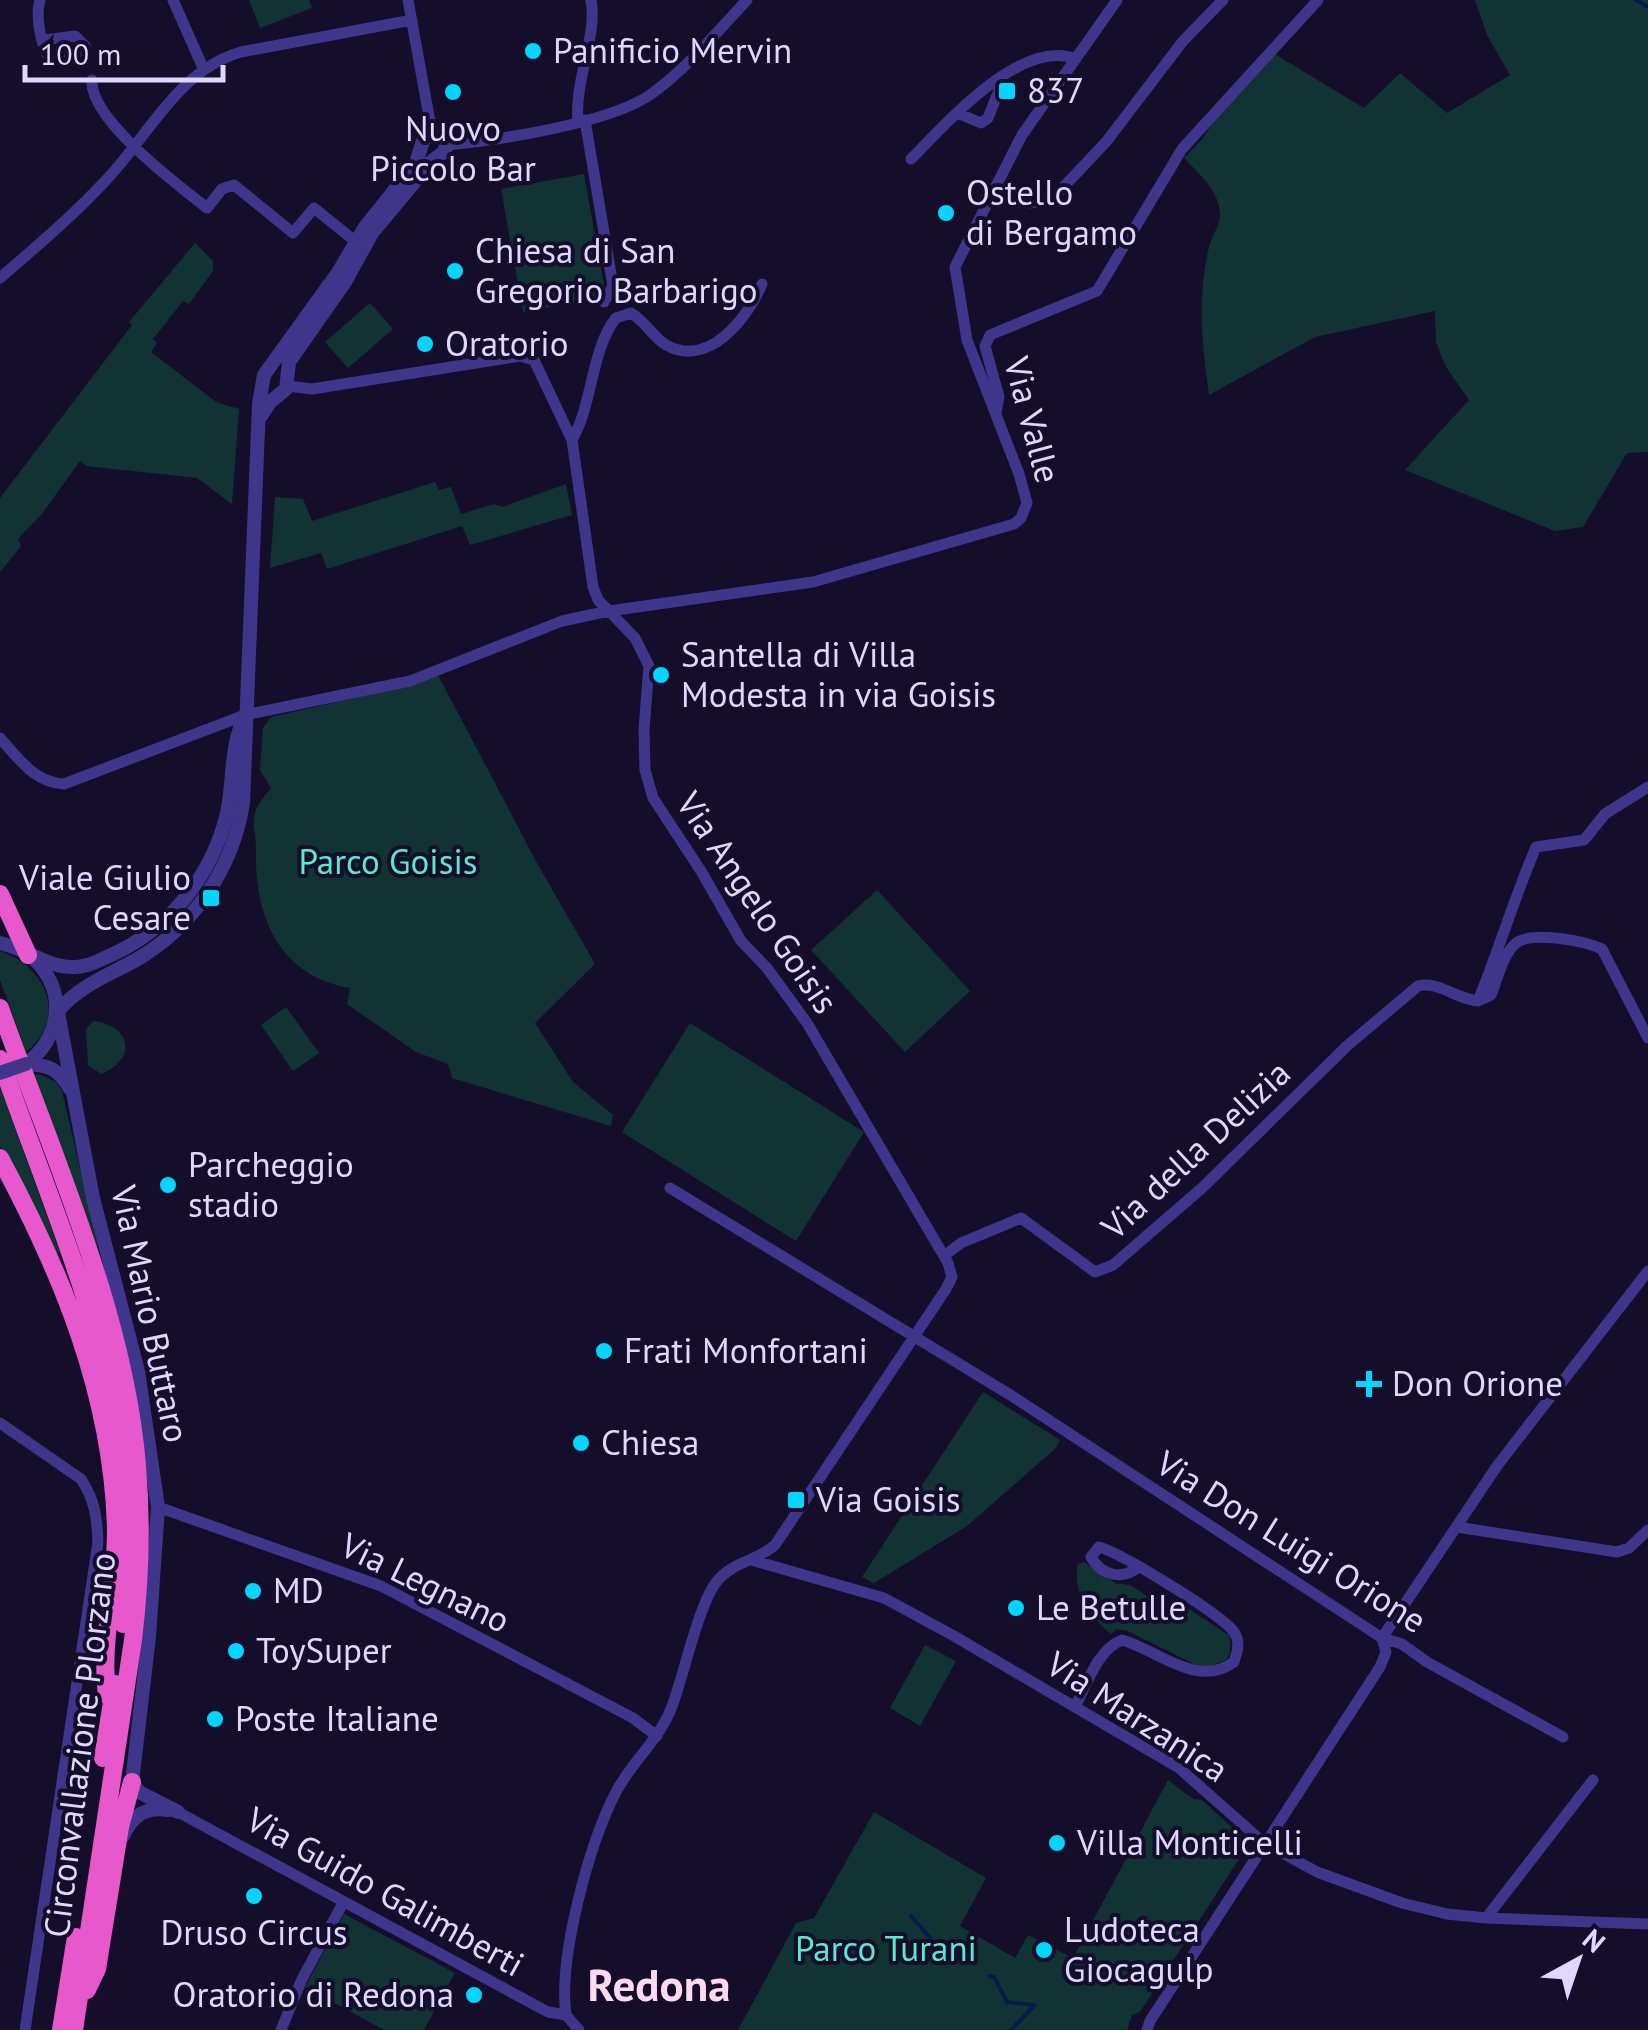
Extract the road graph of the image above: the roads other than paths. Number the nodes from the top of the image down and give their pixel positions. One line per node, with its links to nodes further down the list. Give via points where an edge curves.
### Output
1 (40, 0): 10 (street)
2 (173, 0): 12 (street)
3 (408, 0): 9 (street)
4 (747, 0): 16 (street, via 653,93)
5 (1117, 0): 11 (street)
6 (1224, 0): 22 (street, via 1055,196 1022,204)
7 (1318, 0): 28 (street, Via Valle, via 1182,149 1097,291 990,335 985,354 1000,397)
8 (595, 3): 16 (street, via 578,81)
9 (412, 20): 12 (street, via 241,52); 17 (street)
10 (44, 40)
11 (1076, 59): 13 (street, via 1039,57); 22 (street, via 1022,135)
12 (204, 70): 19 (street)
13 (1006, 76): 15 (street); 15 (street, via 988,118 981,123)
14 (92, 80): 19 (street, via 94,95)
15 (957, 113): 21 (street)
16 (581, 121): 18 (street); 26 (street, via 612,286)
17 (432, 133): 18 (street); 20 (street, via 424,138)
18 (447, 145): 20 (street, via 443,154)
19 (133, 148): 23 (street, via 207,208 234,185 294,233 314,208); 24 (street, via 74,213)
20 (429, 154): 23 (street); 27 (street)
21 (911, 159)
22 (992, 192): 28 (street, via 955,276 967,340)
23 (355, 241): 27 (street, via 263,378)
24 (0, 278)
25 (762, 284): 29 (street, via 731,333 697,348 667,345 631,313 616,318)
26 (604, 302)
27 (279, 386): 29 (street, via 312,389 527,357 538,365); 31 (street, via 259,404)
28 (996, 413): 30 (street, Via Valle, via 1027,502 1014,524 812,582)
29 (572, 440): 30 (street, Via Angelo Goisis, via 593,588)
30 (609, 611): 31 (street, via 562,621 410,681); 47 (street, Via Angelo Goisis, via 636,638 649,666 644,728 653,798 741,941 806,1023)
31 (245, 715): 32 (street, via 64,784 32,773); 36 (street, via 236,734 222,830 178,908 127,948 82,967); 39 (street, via 242,816 202,902 153,950 74,992)
32 (0, 738)
33 (1648, 788): 37 (street, via 1605,814 1584,840 1536,847)
34 (0, 894): 36 (highway)
35 (2, 944): 36 (street)
36 (30, 956): 39 (street, via 51,981)
37 (1478, 1002): 40 (street, via 1492,995 1519,941 1582,942 1602,948); 47 (street, Via della Delizia, via 1431,984 1418,986 1102,1272 1020,1218)
38 (0, 1008): 71 (highway, Circonvallazione Plorzano, via 100,1292 137,1462 135,1625)
39 (58, 1012): 42 (street, via 48,1041); 44 (street, Via Mario Buttaro)
40 (1648, 1038)
41 (0, 1059): 60 (highway, Circonvallazione Plorzano, via 83,1297 117,1420 127,1584)
42 (26, 1064): 43 (street, bridge); 44 (street, Via Mario Buttaro, via 62,1074)
43 (0, 1073)
44 (75, 1098): 51 (street, Via Mario Buttaro, via 138,1371)
45 (0, 1158): 60 (highway, via 54,1264 106,1426 116,1528)
46 (670, 1188): 49 (street)
47 (944, 1256): 49 (street, via 951,1281)
48 (1648, 1271): 52 (street)
49 (916, 1335): 54 (street, via 776,1544); 56 (street, Via Don Luigi Orione)
50 (0, 1422): 74 (street, via 81,1479 96,1512 98,1542)
51 (158, 1507): 61 (street, Via Legnano, via 381,1586); 64 (street, Via Mario Buttaro)
52 (1457, 1527): 53 (street, via 1617,1552); 56 (street)
53 (1648, 1530)
54 (755, 1561): 59 (street, Via Marzanica, via 884,1598); 61 (street, via 734,1566 711,1590)
55 (1138, 1567): 59 (street, via 1233,1630 1234,1662 1210,1674 1122,1640 1101,1657)
56 (1382, 1638): 57 (street, Via Don Luigi Orione); 58 (street)
57 (1426, 1662): 58 (street, via 1409,1655); 62 (street, Via Don Luigi Orione)
58 (1380, 1667): 66 (street)
59 (1075, 1707): 66 (street, Via Marzanica, via 1194,1779)
60 (110, 1716): 75 (highway, Circonvallazione Plorzano)
61 (656, 1736): 72 (street, via 617,1789 588,1859 568,1965)
62 (1563, 1737)
63 (1592, 1780): 69 (street)
64 (132, 1782): 65 (street); 67 (highway)
65 (178, 1812): 67 (street, via 157,1808 136,1816); 68 (street, Via Guido Galimberti)
66 (1264, 1843): 69 (street, Via Marzanica, via 1356,1888); 73 (street)
67 (116, 1859): 71 (highway, via 97,1969)
68 (343, 1902): 72 (street, Via Guido Galimberti, via 548,2012); 77 (street)
69 (1486, 1918): 70 (street, Via Marzanica)
70 (1648, 1924)
71 (77, 2010): 76 (highway, Circonvallazione Plorzano)
72 (566, 2015): 78 (street)
73 (1148, 2025)
74 (26, 2030)
75 (62, 2030)
76 (74, 2030)
77 (280, 2030)
78 (580, 2030)

